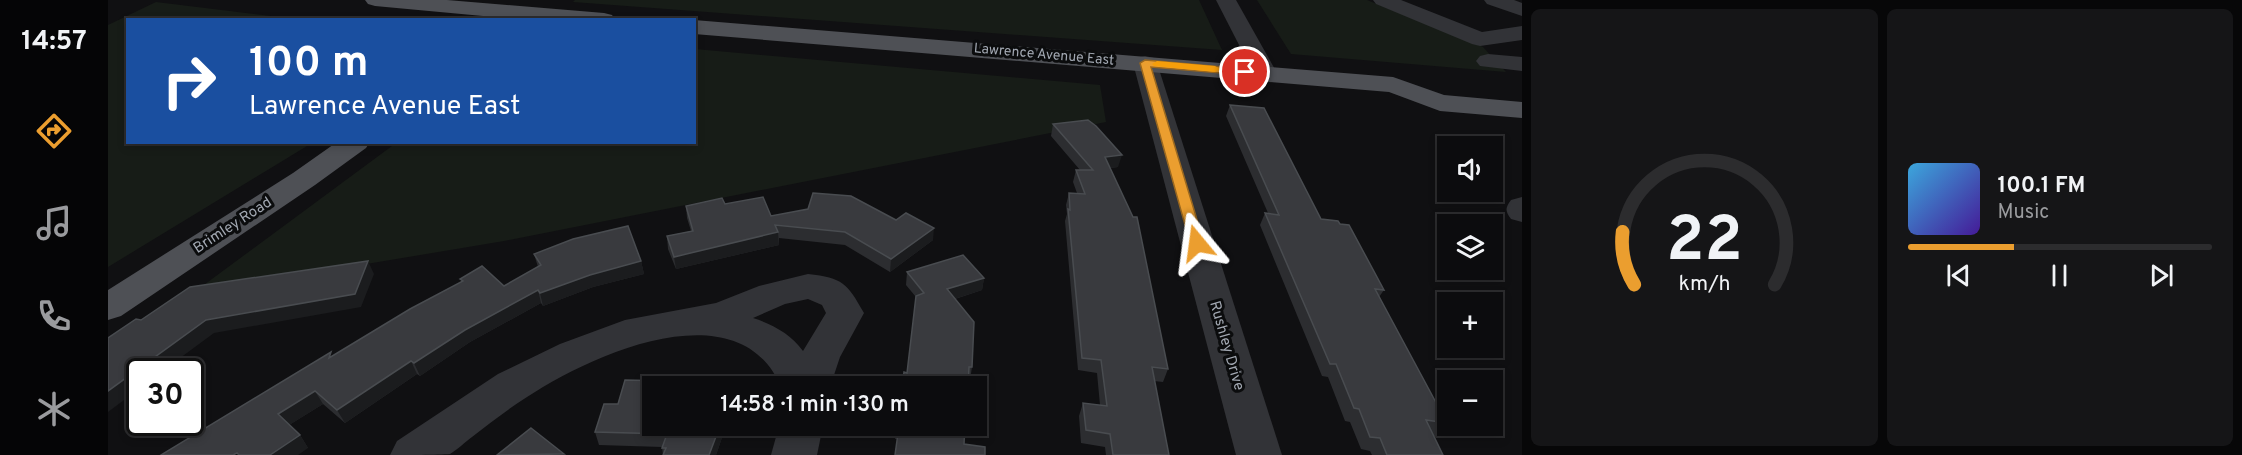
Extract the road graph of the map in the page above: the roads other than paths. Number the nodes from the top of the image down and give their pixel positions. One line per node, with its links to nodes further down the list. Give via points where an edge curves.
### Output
1 (375, 0): 6 (main road)
2 (1226, 0): 13 (street)
3 (1383, 0): 9 (street, via 1480,39)
4 (1494, 0): 5 (street)
5 (1522, 10)
6 (531, 11): 7 (main road)
7 (588, 18)
8 (696, 27): 11 (main road, Lawrence Avenue East)
9 (1522, 33)
10 (1488, 61): 12 (street)
11 (1145, 63): 13 (main road, Lawrence Avenue East); 27 (street, Rushley Drive)
12 (1522, 64)
13 (1265, 73): 14 (main road, Lawrence Avenue East)
14 (1392, 85): 15 (main road, Lawrence Avenue East, via 1419,80); 16 (main road, Lawrence Avenue East, via 1440,102)
15 (1522, 88)
16 (1522, 110)
17 (353, 144): 20 (main road, Brimley Road)
18 (1522, 207): 19 (street)
19 (1522, 212)
20 (108, 307)
21 (696, 321): 22 (street, via 756,333 779,349); 23 (street, via 751,306 802,285 831,292 842,303 845,313); 25 (street, via 613,338 565,358 515,384)
22 (798, 376)
23 (813, 376)
24 (799, 436): 26 (street)
25 (412, 455)
26 (795, 455)
27 (1259, 455)

